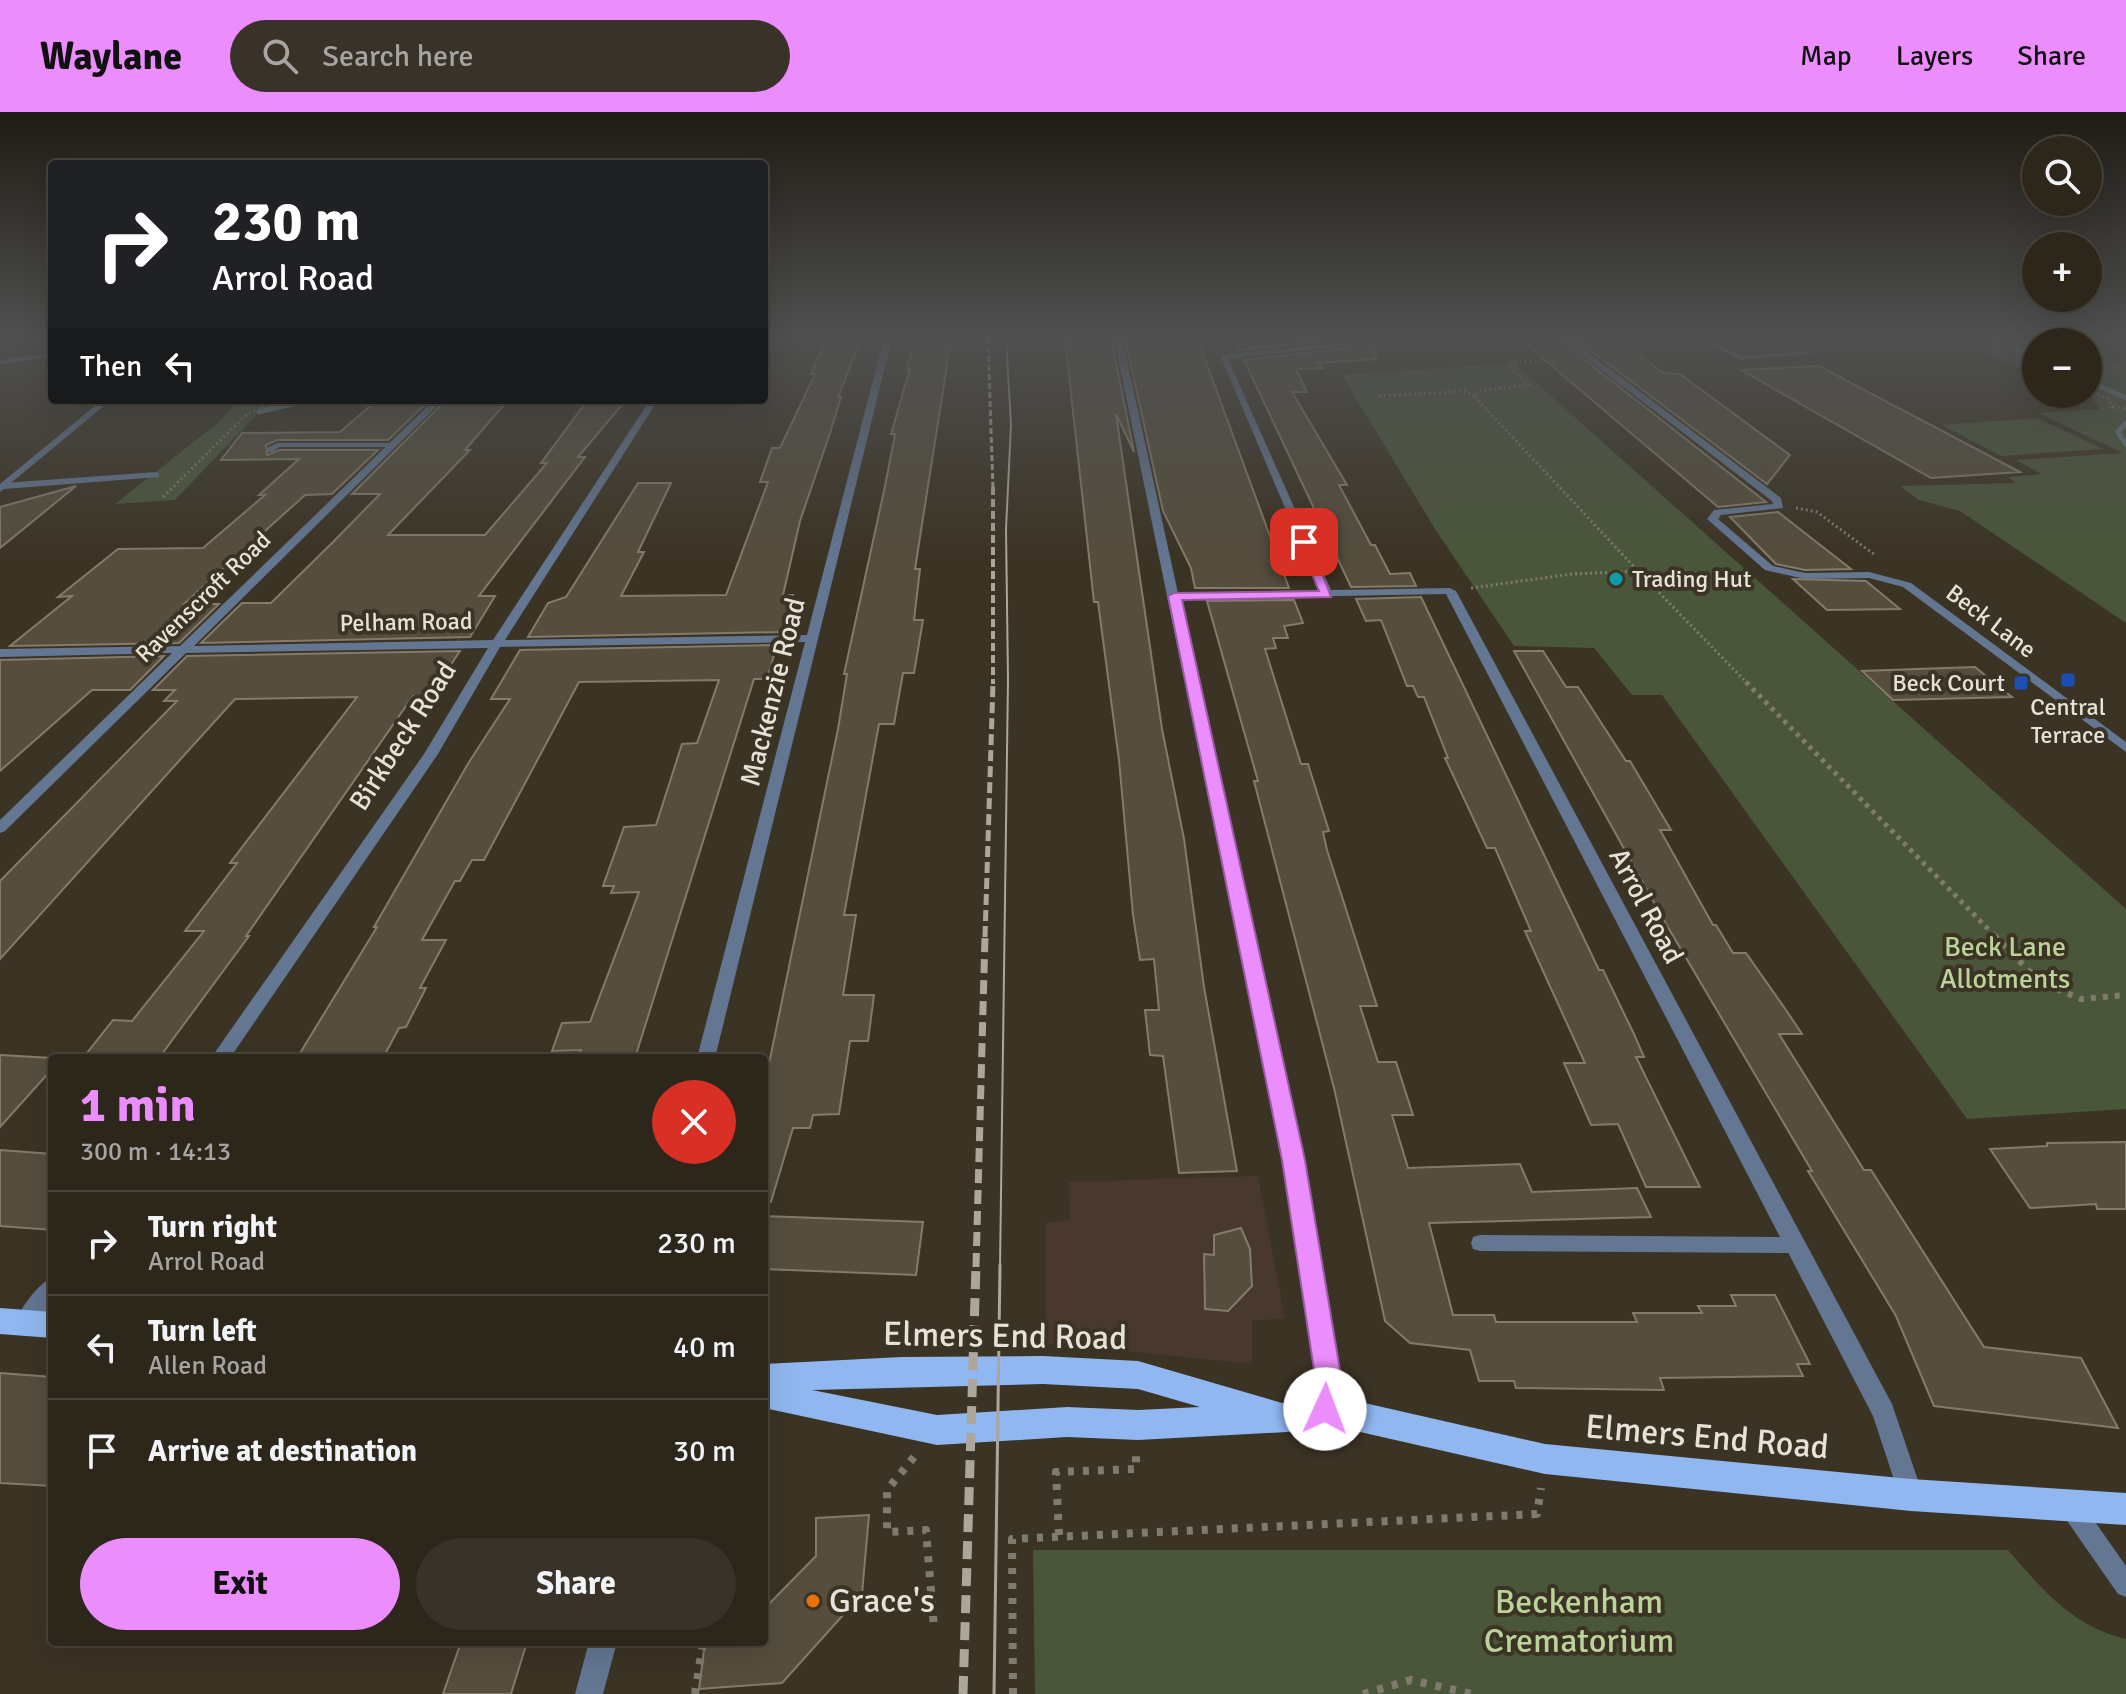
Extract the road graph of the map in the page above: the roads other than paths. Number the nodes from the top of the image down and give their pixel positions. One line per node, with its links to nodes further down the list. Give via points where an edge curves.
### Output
1 (93, 412): 11 (street)
2 (427, 412): 8 (street, Ravenscroft Road)
3 (646, 412): 15 (street, Birkbeck Road)
4 (870, 412): 14 (street, Mackenzie Road)
5 (1134, 412): 13 (street)
6 (1247, 412): 12 (street)
7 (1662, 412): 18 (street, Beck Lane, via 1778,503 1718,512 1712,519 1769,568 1791,575 1851,574 1907,585)
8 (392, 445): 9 (lane, via 277,445); 16 (street, Ravenscroft Road)
9 (270, 450)
10 (156, 475): 11 (lane)
11 (1, 487)
12 (1327, 594): 13 (street); 23 (street, Arrol Road, via 1450,591)
13 (1174, 596): 28 (street, via 1293,1160 1328,1376)
14 (814, 638): 15 (street, Pelham Road); 21 (street, Mackenzie Road)
15 (497, 643): 16 (street, Pelham Road); 20 (street, Birkbeck Road, via 431,754)
16 (182, 647): 17 (street, Pelham Road); 19 (street, Ravenscroft Road)
17 (0, 653)
18 (2126, 748)
19 (0, 828)
20 (223, 1054)
21 (707, 1054)
22 (1480, 1243): 23 (lane)
23 (1796, 1245): 30 (street, Arrol Road, via 1884,1412)
24 (48, 1293): 25 (street)
25 (26, 1323)
26 (768, 1378): 29 (main road, Elmers End Road, via 902,1371 1138,1375)
27 (768, 1395): 29 (main road, Elmers End Road, via 937,1430)
28 (1325, 1409): 29 (main road, Elmers End Road); 30 (main road, Elmers End Road, via 1545,1459)
29 (1287, 1417)
30 (1911, 1495): 31 (main road, Elmers End Road)
31 (2070, 1505): 32 (main road, Elmers End Road); 33 (lane)
32 (2126, 1509)
33 (2126, 1586)
34 (602, 1646): 35 (street)
35 (589, 1694)

